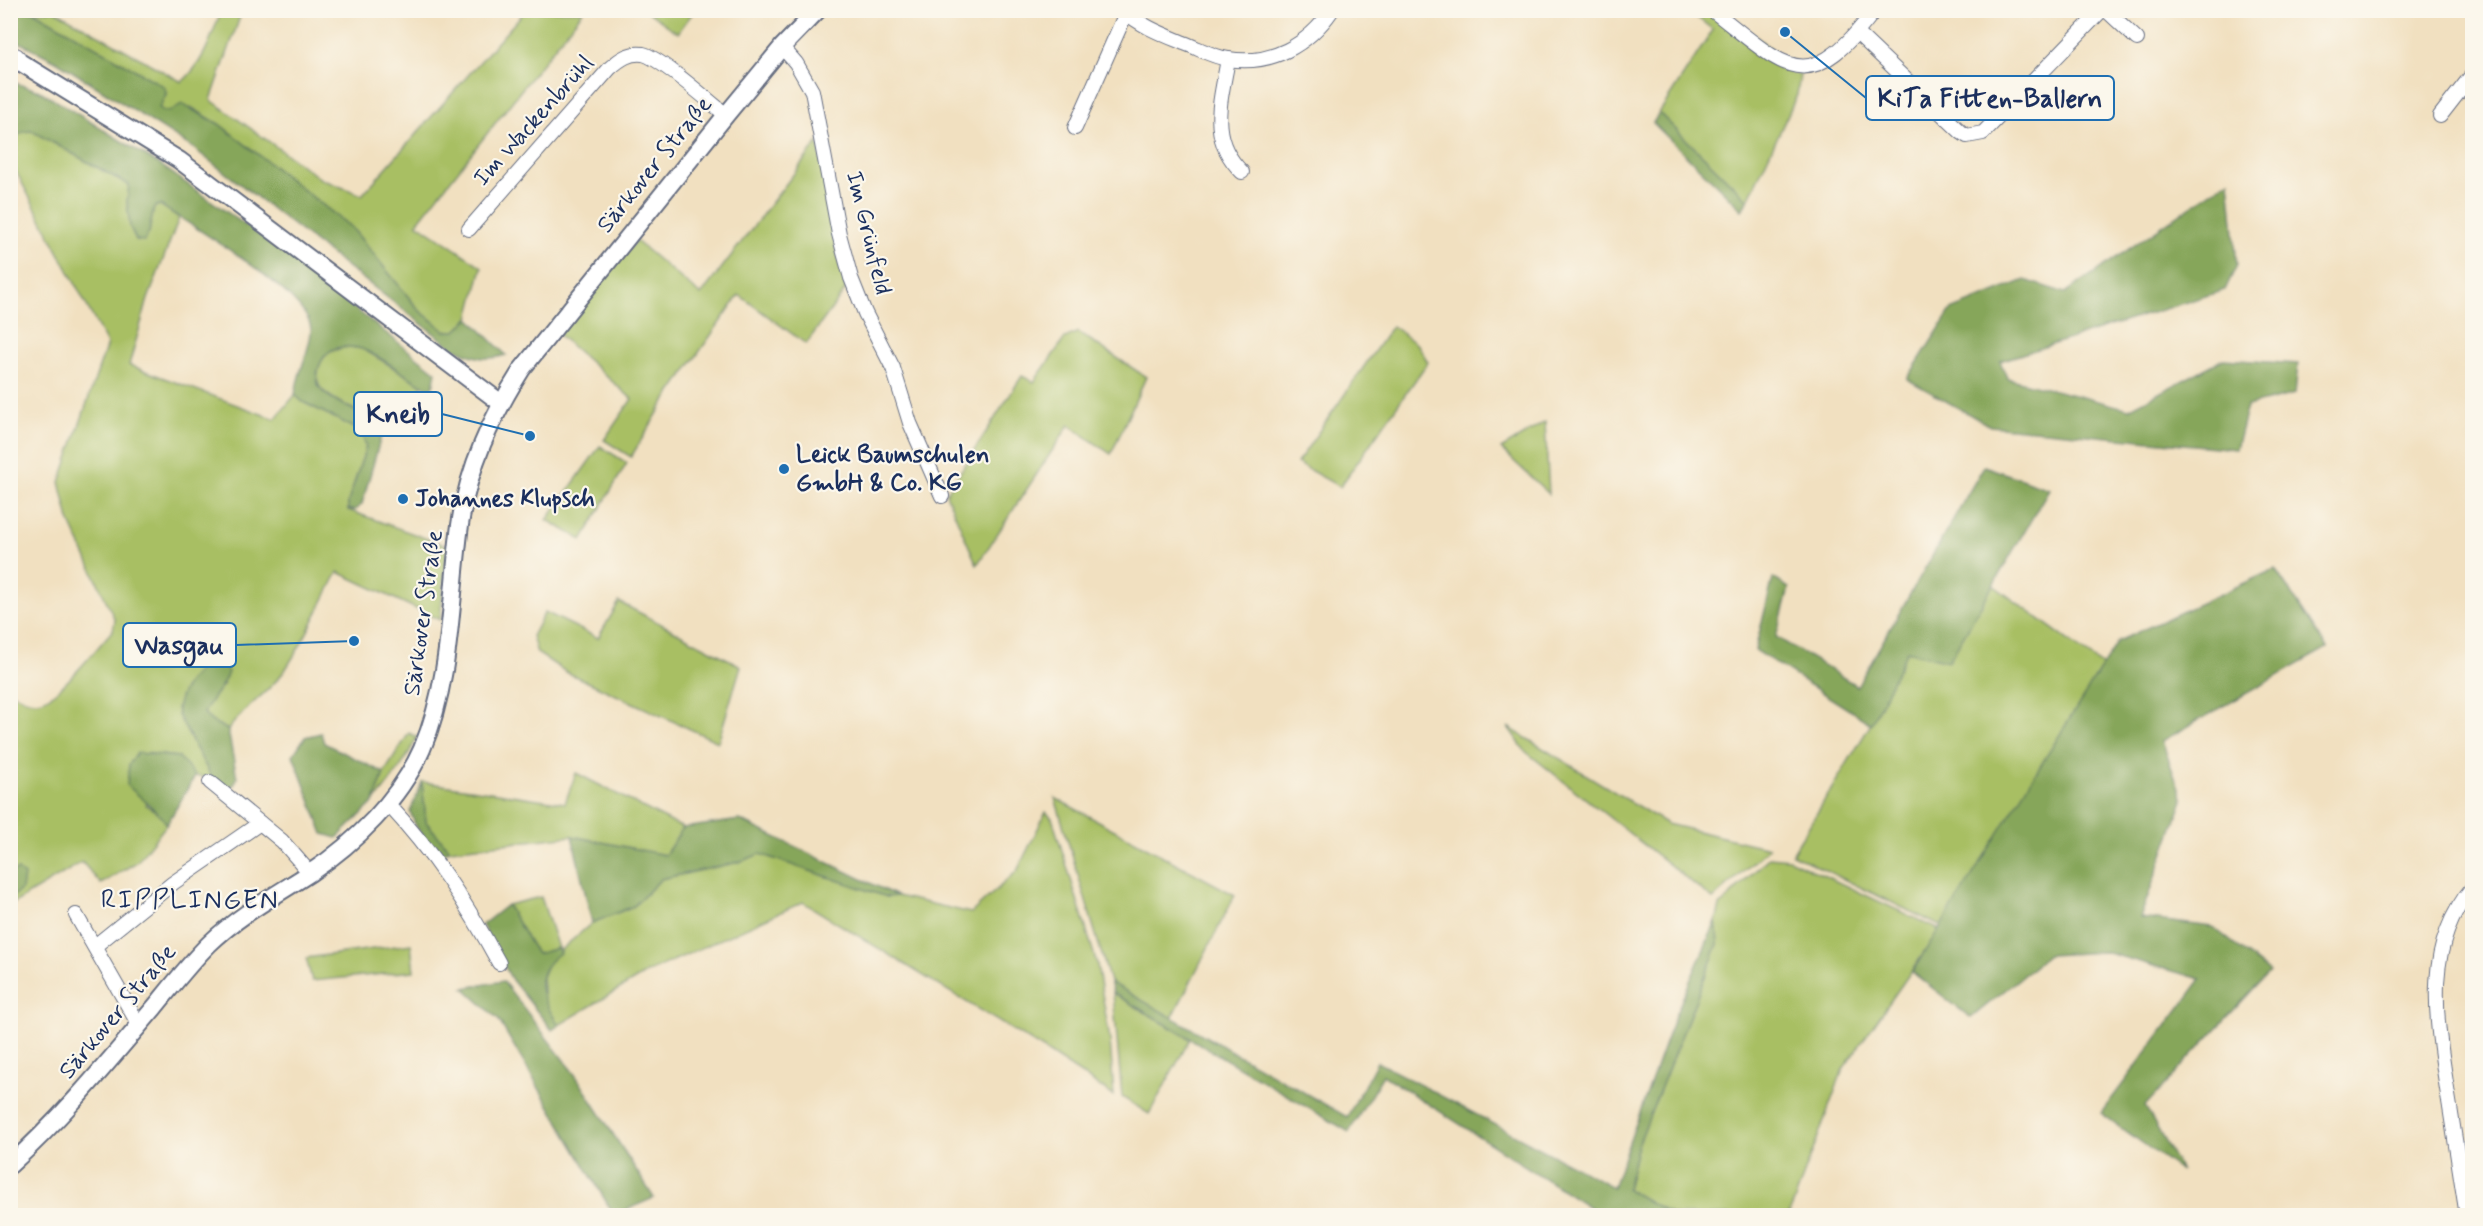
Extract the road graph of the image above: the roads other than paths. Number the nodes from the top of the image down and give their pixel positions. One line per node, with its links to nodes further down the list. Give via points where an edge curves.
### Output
1 (1332, 10): 12 (street, via 1316,31 1290,50 1264,58)
2 (1713, 10): 8 (street, via 1772,56 1800,67 1825,62)
3 (1875, 10): 8 (street)
4 (2102, 10): 8 (street, via 1976,136 1961,132)
5 (2106, 10): 9 (street)
6 (818, 11): 10 (main road, Särkover Straße)
7 (1124, 12): 12 (street, via 1142,25); 16 (street)
8 (1857, 33)
9 (2137, 39)
10 (782, 47): 14 (main road, Särkover Straße); 20 (street, Im Grünfeld, via 804,76 817,105 851,278 893,368 910,423)
11 (12, 59): 19 (main road, via 145,136)
12 (1228, 59): 17 (street, via 1220,132 1226,153)
13 (2472, 75): 15 (street)
14 (726, 115): 18 (street, Im Wackenbrühl, via 650,56 626,56 610,68); 19 (main road, Särkover Straße, via 527,362)
15 (2440, 116)
16 (1075, 128)
17 (1242, 172)
18 (469, 229)
19 (501, 403): 22 (main road, Särkover Straße, via 478,454 466,497 448,644 432,722 421,751)
20 (942, 496)
21 (210, 782): 23 (street)
22 (387, 803): 24 (main road, Särkover Straße, via 342,849); 28 (street, via 434,857)
23 (260, 823): 24 (street); 27 (street, via 173,883)
24 (310, 873): 29 (main road, Särkover Straße, via 225,929)
25 (2472, 888): 31 (street, via 2453,914 2438,959 2435,989)
26 (76, 915): 27 (street)
27 (95, 946): 29 (street)
28 (499, 963)
29 (139, 1025): 30 (main road, Särkover Straße, via 76,1099)
30 (10, 1165)
31 (2467, 1215)

